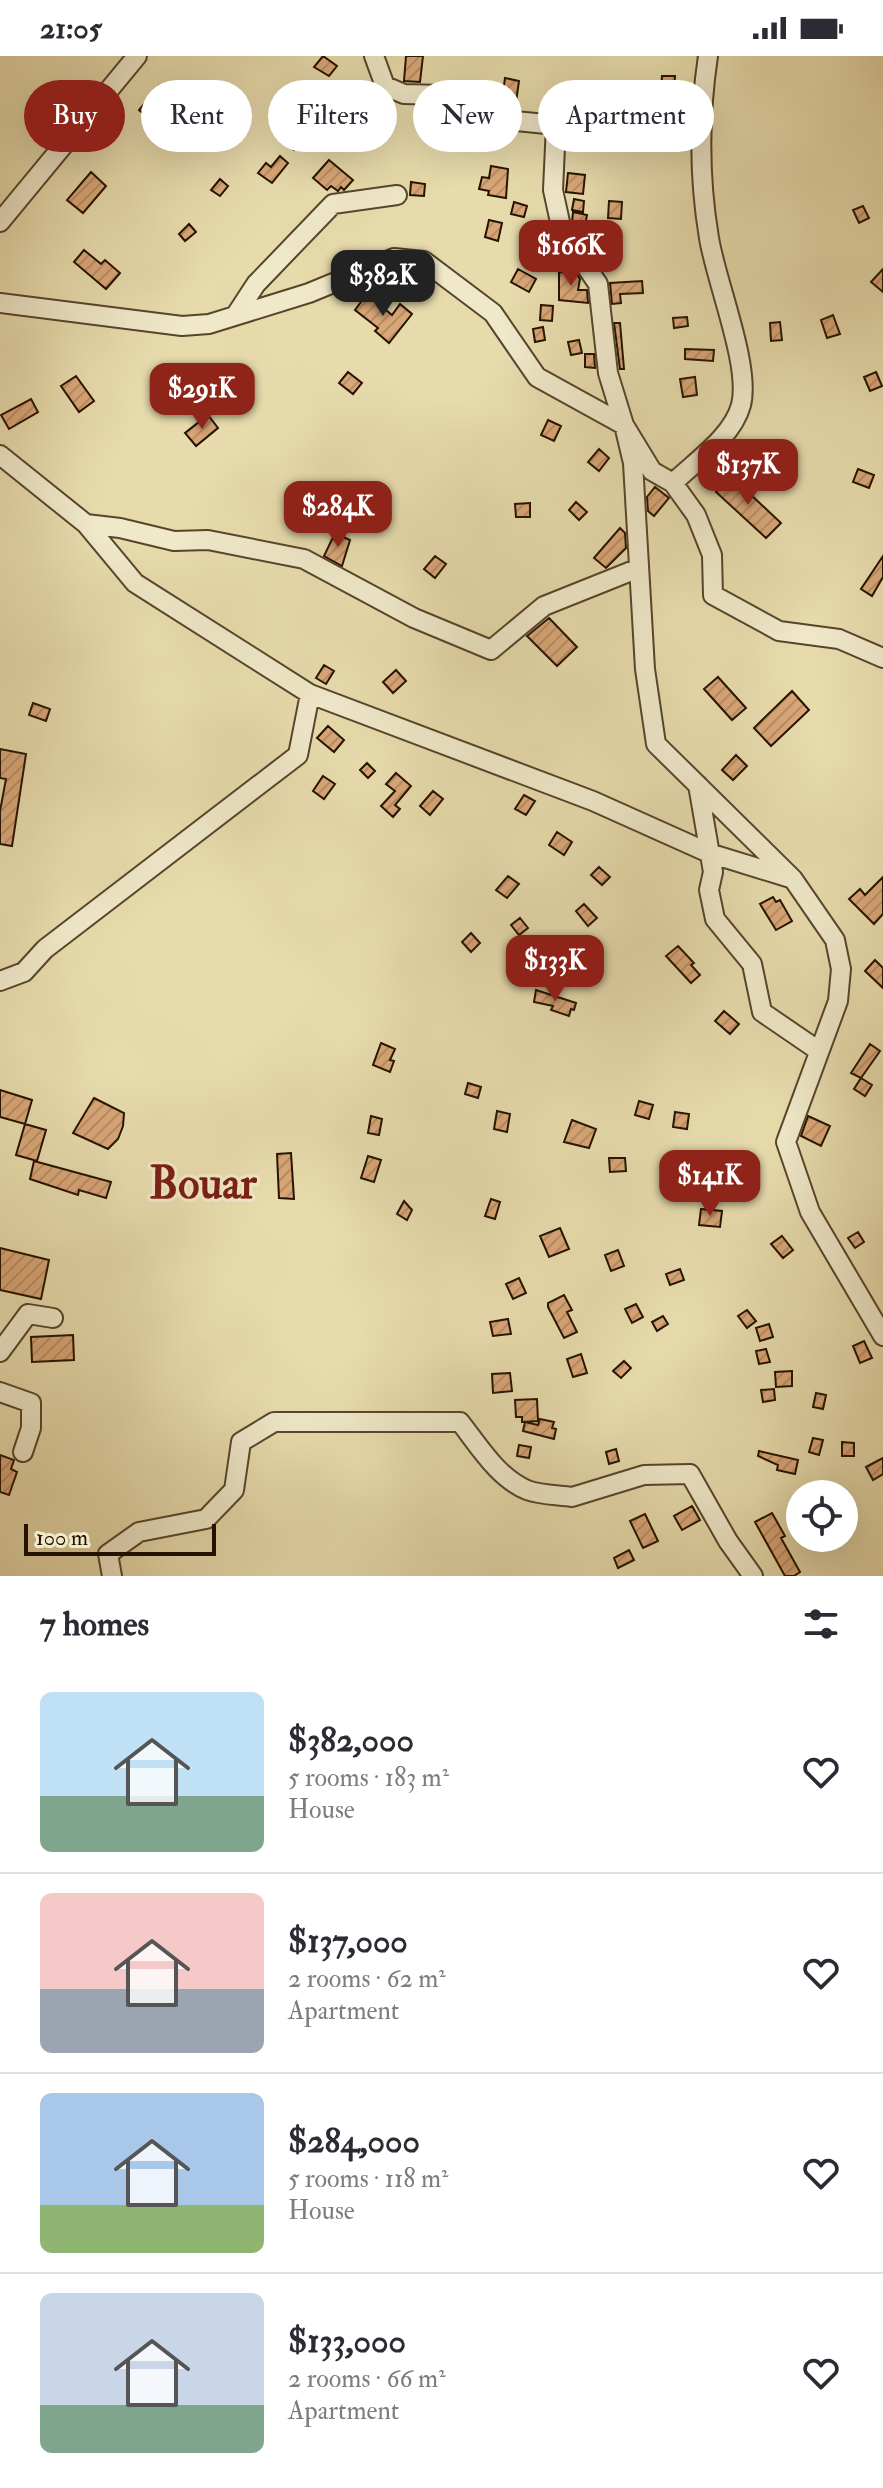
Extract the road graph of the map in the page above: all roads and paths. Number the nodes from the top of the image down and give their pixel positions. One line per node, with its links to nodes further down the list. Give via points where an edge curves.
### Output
1 (137, 56): 5 (street)
2 (374, 56): 8 (street, via 385,86 404,94 442,95 475,117 556,125 553,190 565,245 598,284 608,373)
3 (708, 56): 10 (street, via 702,101 703,195 743,378 741,406 730,427)
4 (397, 195): 7 (street, via 333,204 256,284)
5 (0, 222)
6 (0, 303): 7 (street, via 182,326 209,324)
7 (237, 313): 8 (street, via 309,293 394,258 424,261 493,313 537,377)
8 (624, 425): 10 (street, via 652,471); 12 (street, via 633,463)
9 (0, 455): 11 (street)
10 (673, 483): 13 (street, via 696,515 712,555 713,595 779,631 839,639)
11 (86, 524): 12 (street, via 304,559 414,618 491,650 544,606); 14 (street, via 135,583)
12 (639, 568): 15 (street, via 656,744)
13 (883, 658)
14 (310, 694): 16 (street, via 593,801); 18 (street, via 298,755 45,949 24,972)
15 (698, 785): 16 (street); 17 (street)
16 (709, 853): 17 (street); 19 (street, via 715,919 752,964 762,1012)
17 (793, 879): 19 (street, via 835,940 841,969 838,1001)
18 (0, 981)
19 (819, 1051): 21 (street, via 786,1142 810,1212)
20 (53, 1318): 22 (street, via 28,1314)
21 (883, 1336)
22 (0, 1352)
23 (0, 1392): 24 (street, via 31,1403 31,1428)
24 (23, 1452)
25 (112, 1576): 26 (street, via 108,1554 139,1532 206,1519 234,1490 241,1442 274,1422 460,1422 501,1473 528,1490 572,1497 644,1475 690,1474)
26 (753, 1576)

